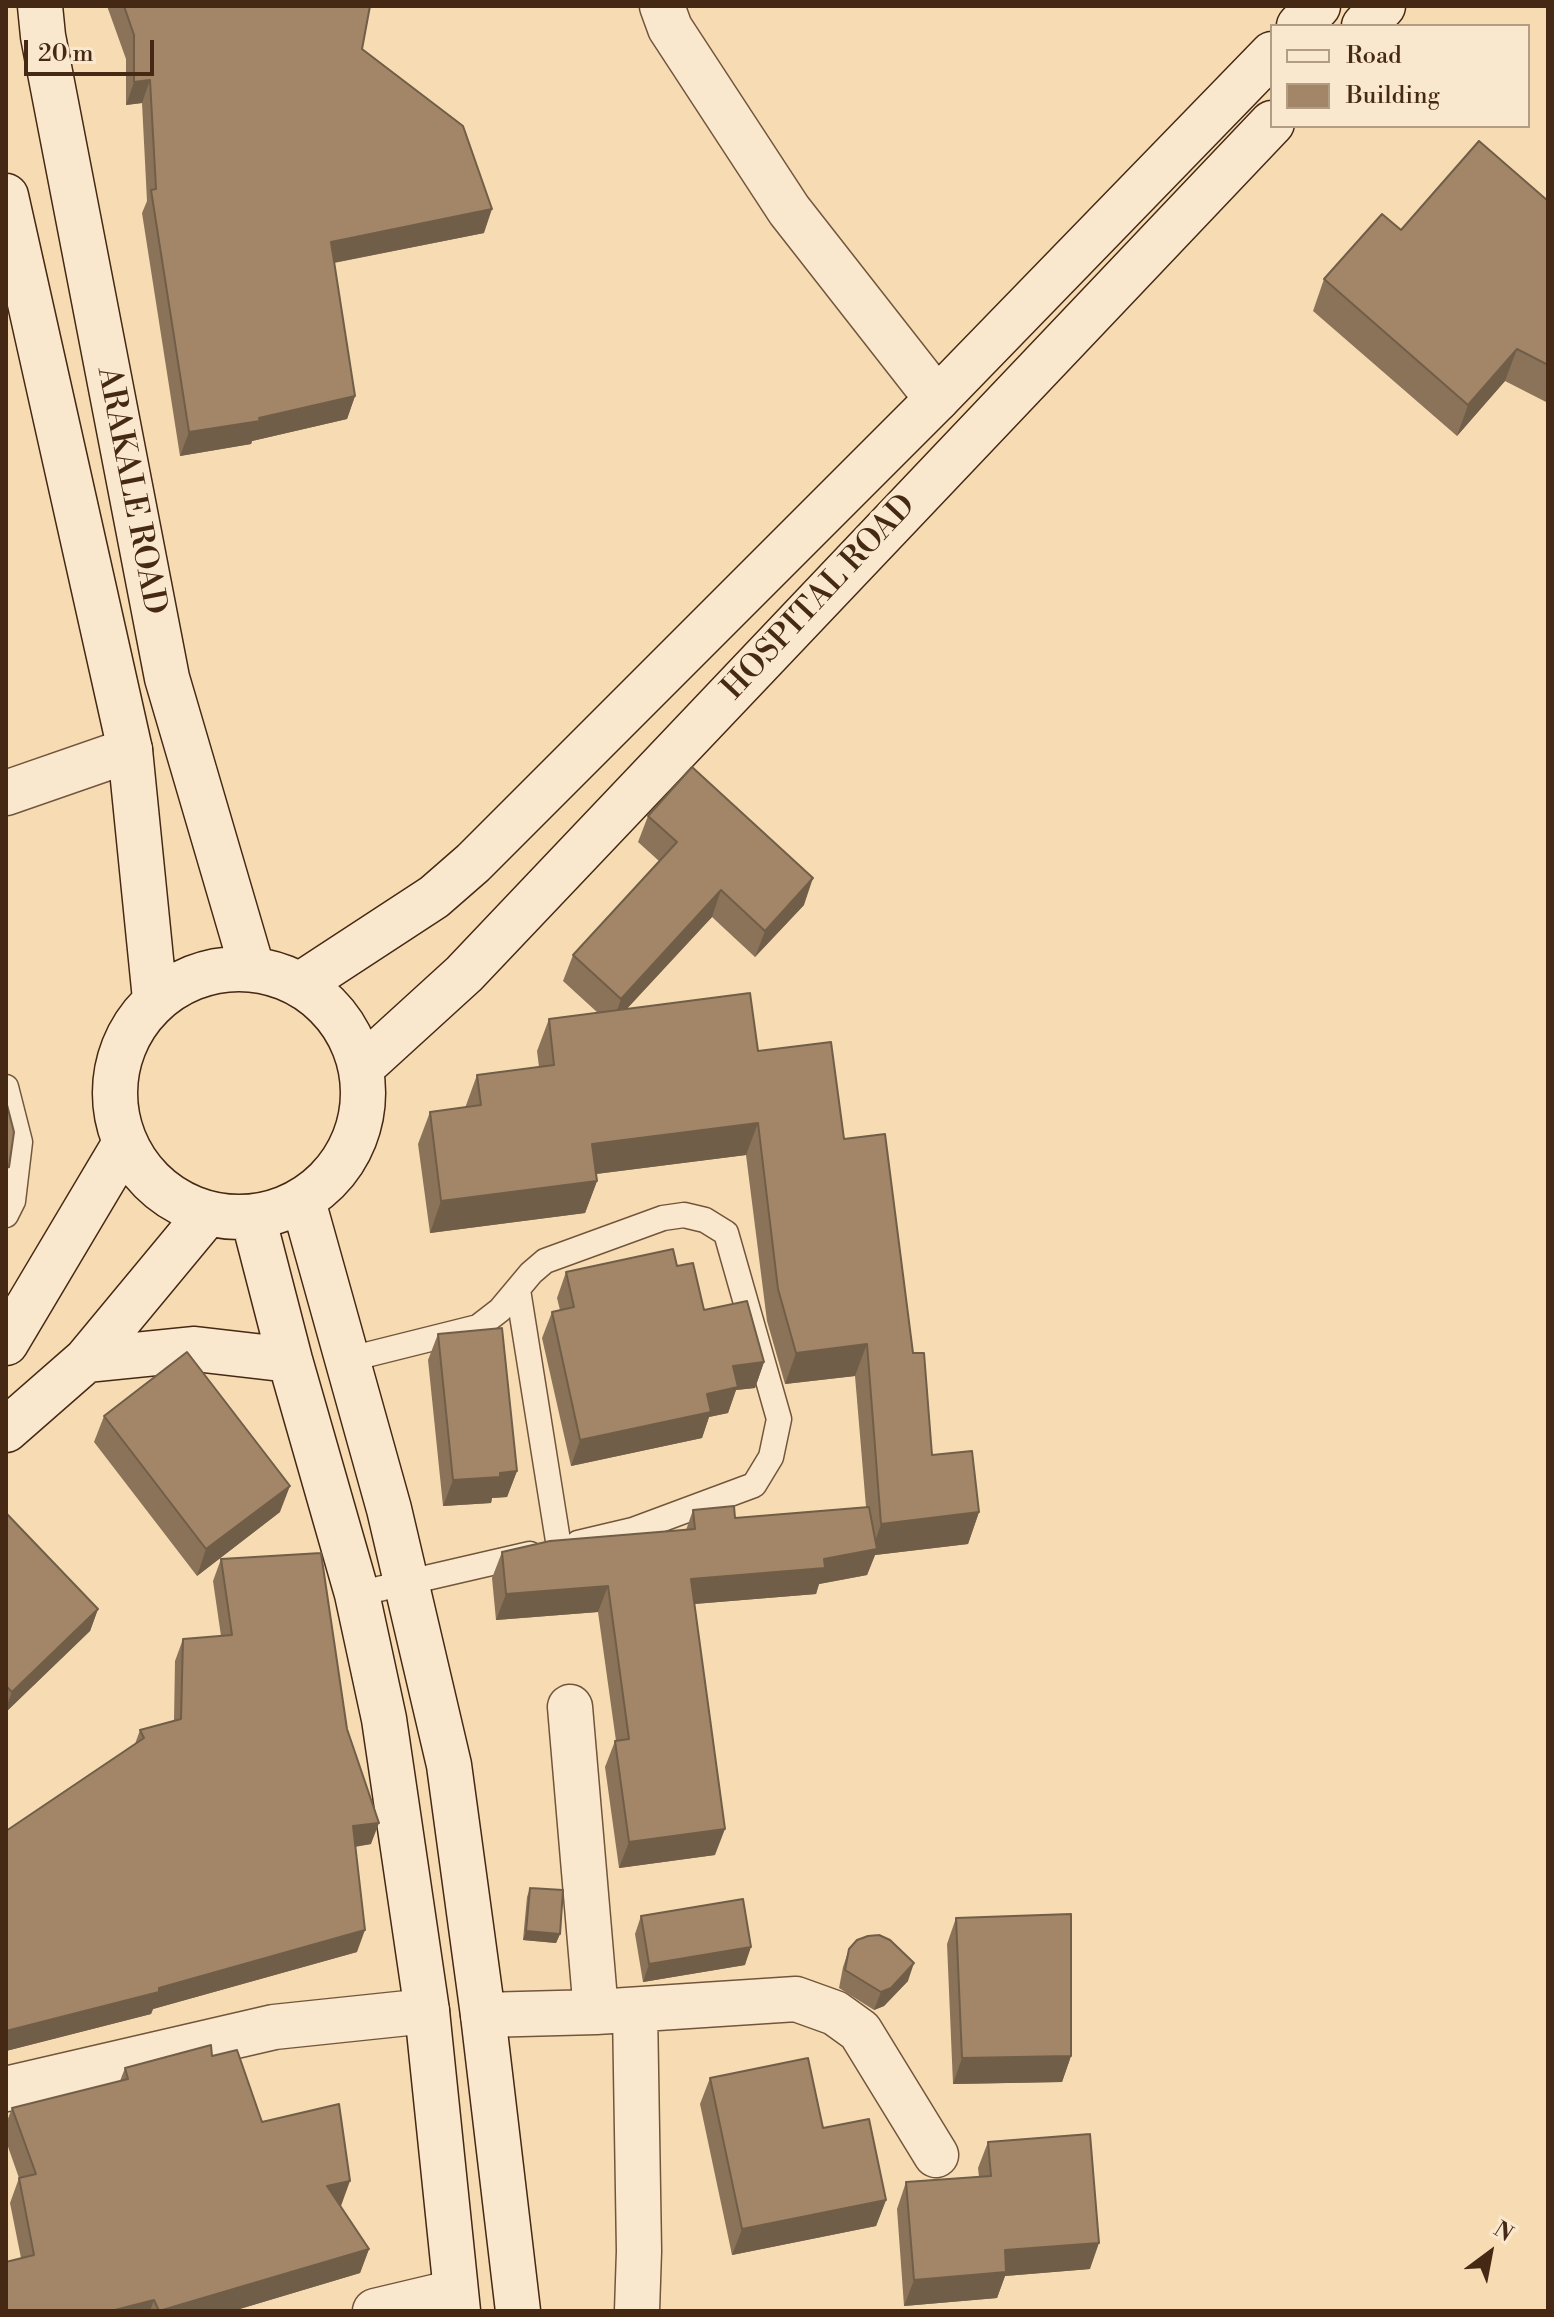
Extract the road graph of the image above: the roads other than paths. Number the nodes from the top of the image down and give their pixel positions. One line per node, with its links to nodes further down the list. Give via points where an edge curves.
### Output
1 (40, 6): 13 (street, ARAKALE ROAD, via 167,678)
2 (662, 6): 10 (street, via 670,28 789,210)
3 (1318, 6): 5 (street)
4 (1383, 6): 6 (street)
5 (1301, 24)
6 (1366, 24)
7 (1270, 56): 10 (street, HOSPITAL ROAD)
8 (1270, 125): 16 (street, HOSPITAL ROAD, via 464,974)
9 (6, 196): 11 (street, ARAKALE ROAD)
10 (937, 399): 14 (street, HOSPITAL ROAD, via 473,863 434,897)
11 (130, 750): 12 (street); 15 (street, ARAKALE ROAD)
12 (6, 793)
13 (252, 968): 14 (street); 15 (street, via 200,973)
14 (301, 984): 16 (street, via 341,1019)
15 (155, 999): 18 (street, via 124,1042 113,1093)
16 (362, 1067): 19 (street, via 363,1119 341,1167)
17 (6, 1087): 21 (lane, via 20,1142 13,1201)
18 (125, 1143): 20 (street, via 156,1186); 24 (street)
19 (303, 1201): 22 (street); 27 (street)
20 (207, 1214): 22 (street); 25 (street)
21 (6, 1215)
22 (253, 1217): 26 (street)
23 (518, 1290): 27 (lane, via 478,1327); 29 (lane); 29 (lane, via 545,1261 663,1218 705,1220 726,1233 779,1419 771,1457 754,1485 633,1530)
24 (6, 1343)
25 (86, 1360): 26 (street, via 195,1349); 28 (street)
26 (290, 1360): 31 (street)
27 (346, 1360): 30 (street)
28 (6, 1430)
29 (559, 1547): 30 (lane)
30 (406, 1583): 31 (lane); 35 (street, via 449,1765)
31 (357, 1594): 33 (street, via 384,1719)
32 (570, 1707): 34 (street)
33 (427, 2011): 36 (street, via 274,2027); 38 (street)
34 (615, 2011): 35 (street); 37 (street, via 796,1999 835,2013 860,2031); 41 (street, via 639,2251)
35 (483, 2015): 40 (street)
36 (6, 2089)
37 (936, 2155)
38 (456, 2302): 39 (street)
39 (375, 2311)
40 (518, 2311)
41 (637, 2311)

